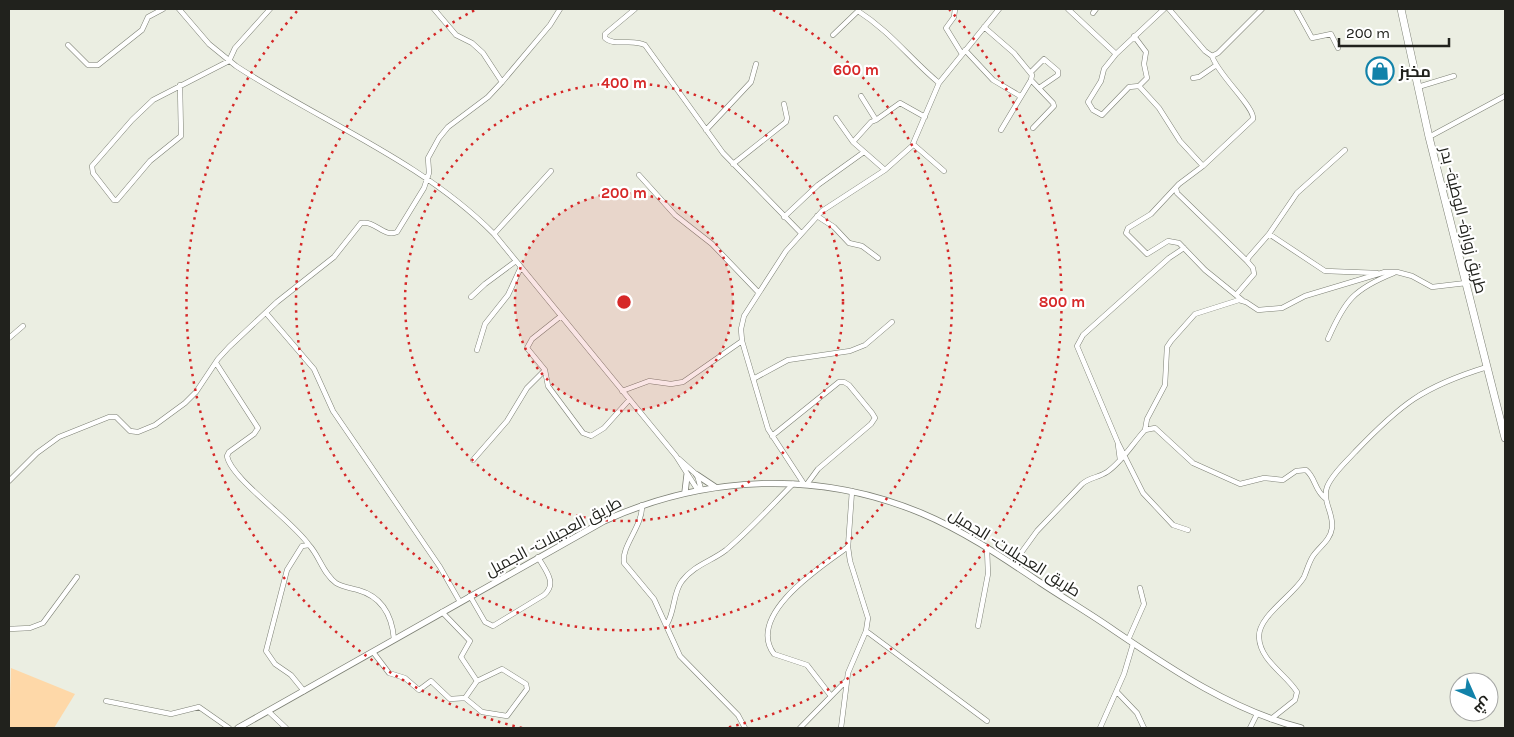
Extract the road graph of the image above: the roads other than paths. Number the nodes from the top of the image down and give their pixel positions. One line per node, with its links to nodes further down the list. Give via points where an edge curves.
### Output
1 (163, 9): 18 (street, via 148,18 142,30 98,65 88,65)
2 (179, 9): 23 (street, via 209,44)
3 (270, 9): 23 (street, via 235,48)
4 (434, 9): 30 (street, via 456,35 483,53)
5 (560, 9): 30 (street)
6 (635, 9): 44 (street, via 604,38 610,42 635,41 645,45)
7 (955, 9): 20 (street, via 946,28)
8 (998, 9): 15 (street)
9 (1068, 9): 21 (street)
10 (1164, 9): 17 (street)
11 (1168, 9): 22 (street)
12 (1262, 9): 22 (street)
13 (1296, 9): 19 (street, via 1312,38 1331,34)
14 (1401, 9): 35 (highway, طريق زوارة- الوطية- بدر)
15 (984, 27): 20 (street); 26 (street)
16 (833, 35): 31 (street, via 858,11 895,39)
17 (1134, 36): 21 (street); 33 (street, via 1146,52 1147,77)
18 (68, 45)
19 (1338, 48)
20 (964, 52): 31 (street); 37 (street, via 993,80)
21 (1116, 54): 33 (street, via 1104,69 1101,81 1090,98 1090,107 1103,115 1130,87)
22 (1212, 56): 25 (street)
23 (229, 61): 32 (street); 57 (street)
24 (756, 64): 44 (street, via 751,82)
25 (1215, 66): 28 (street); 52 (street, via 1254,116 1250,124)
26 (1030, 72): 29 (street); 34 (street, via 1044,60 1058,71)
27 (1454, 76): 35 (street)
28 (1193, 78)
29 (1031, 80): 34 (street); 37 (street)
30 (502, 82): 57 (street, via 439,138 428,158)
31 (939, 83): 40 (street)
32 (180, 85): 32 (street, via 181,136 150,161 114,200 93,173 92,166 144,108)
33 (1139, 86): 52 (street)
34 (1039, 88): 43 (street, via 1054,106)
35 (1418, 88): 46 (highway, طريق زوارة- الوطية- بدر)
36 (861, 96): 42 (street)
37 (1020, 96): 45 (street)
38 (1505, 96): 46 (street)
39 (784, 104): 51 (street, via 786,122)
40 (925, 117): 42 (street, via 900,104); 48 (street)
41 (836, 118): 47 (street)
42 (876, 120): 47 (street)
43 (1033, 128)
44 (706, 130): 51 (street)
45 (1001, 130)
46 (1429, 137): 71 (highway, طريق زوارة- الوطية- بدر)
47 (853, 142): 50 (street)
48 (913, 144): 53 (street); 55 (street)
49 (1346, 150): 63 (street, via 1297,193)
50 (864, 152): 53 (street); 60 (street, via 818,185)
51 (733, 164): 60 (street)
52 (1203, 166): 58 (street)
53 (884, 170): 59 (street)
54 (551, 171): 62 (street)
55 (944, 171)
56 (639, 175): 72 (street, via 675,215 712,244)
57 (427, 179): 62 (street, via 470,210); 76 (street, via 397,232 388,234 368,222 362,223 334,257)
58 (1177, 191): 64 (street, via 1151,214 1128,228 1126,233 1145,254 1152,253 1168,241 1176,241); 67 (street)
59 (817, 216): 61 (street); 65 (street, via 834,227 848,243 862,246)
60 (784, 217): 61 (street)
61 (802, 233): 72 (street)
62 (494, 234): 66 (street)
63 (1269, 234): 67 (street, via 1257,245); 70 (street, via 1325,271 1366,270)
64 (1184, 248): 73 (street); 95 (street, via 1144,280 1078,343)
65 (878, 258)
66 (516, 261): 68 (street); 74 (street)
67 (1247, 262): 73 (street, via 1254,274)
68 (521, 267): 77 (street); 83 (street, via 508,295 485,324)
69 (1397, 272): 70 (street); 71 (street, via 1432,287); 81 (street, via 1366,285 1351,296)
70 (1379, 273): 75 (street, via 1301,298 1282,308 1258,310)
71 (1466, 283): 85 (highway, طريق زوارة- الوطية- بدر)
72 (758, 292): 82 (street, via 742,323)
73 (1236, 294): 75 (street)
74 (471, 298)
75 (1242, 300): 90 (street, via 1195,314 1171,341 1167,347 1164,390)
76 (266, 314): 84 (street); 120 (street, via 314,369 333,411 436,561)
77 (561, 316): 86 (street, via 528,345 530,354); 88 (street)
78 (892, 322): 87 (street, via 865,346 788,360)
79 (23, 326): 80 (street)
80 (9, 338)
81 (1328, 339)
82 (742, 341): 87 (street); 88 (street, via 683,382 649,381)
83 (477, 350)
84 (216, 363): 102 (street, via 196,392 155,425 135,432 116,417 108,417 58,437); 112 (street, via 258,428 227,456 230,468 282,515)
85 (1487, 368): 94 (highway, طريق زوارة- الوطية- بدر); 109 (street, via 1437,385 1394,412 1338,471 1327,487)
86 (545, 370): 89 (street, via 550,390 588,436 599,432); 98 (street, via 527,388 507,421)
87 (753, 379): 93 (street)
88 (622, 391): 89 (street)
89 (629, 400): 97 (street)
90 (1147, 419): 91 (street); 92 (street)
91 (1155, 428): 92 (street); 109 (street, via 1193,463 1240,484 1264,478 1283,480 1296,471 1306,470 1311,474 1317,491)
92 (1145, 430): 96 (street)
93 (772, 436): 104 (street); 104 (street, via 839,382 849,385 872,413 875,418 871,424)
94 (1505, 438)
95 (1118, 443): 96 (street); 99 (street)
96 (1124, 454): 99 (street); 111 (street, via 1147,499 1173,525)
97 (676, 456): 100 (street); 101 (street)
98 (473, 460)
99 (1120, 460): 116 (street, via 1106,473 1089,478 1082,484 1035,533)
100 (687, 475): 106 (street); 108 (main road)
101 (697, 475): 105 (main road); 106 (street)
102 (9, 481)
103 (794, 484): 104 (main road, طريق العجيلات- الجميل); 105 (main road, طريق العجيلات- الجميل, via 753,483); 122 (street, via 728,549 684,578)
104 (805, 484): 107 (main road, طريق العجيلات- الجميل)
105 (715, 487): 106 (main road, طريق العجيلات- الجميل)
106 (699, 489): 108 (main road, طريق العجيلات- الجميل)
107 (852, 491): 113 (street); 114 (main road, طريق العجيلات- الجميل, via 921,513)
108 (685, 492): 110 (main road, طريق العجيلات- الجميل)
109 (1326, 499): 138 (street, via 1332,524 1329,537 1313,556 1298,586 1269,616 1259,633 1267,656 1297,692 1294,700)
110 (642, 505): 115 (main road, طريق العجيلات- الجميل, via 604,521); 122 (street, via 640,523 624,554 624,563 654,599)
111 (1188, 530)
112 (309, 545): 126 (street, via 336,583 370,595 386,608); 131 (street, via 298,548 290,561 266,651)
113 (848, 547): 125 (street, via 853,572 868,612); 133 (street, via 796,586 775,615 768,633 774,654 807,665)
114 (987, 548): 116 (main road, طريق العجيلات- الجميل); 123 (street, via 988,574)
115 (538, 557): 119 (main road, طريق العجيلات- الجميل); 119 (street, via 551,588 493,626 486,622)
116 (1013, 564): 127 (main road, طريق العجيلات- الجميل)
117 (77, 577): 124 (street, via 43,622 30,628)
118 (1140, 588): 127 (street, via 1144,604 1132,626)
119 (470, 596): 120 (main road, طريق العجيلات- الجميل)
120 (460, 602): 121 (main road, طريق العجيلات- الجميل)
121 (442, 612): 126 (main road, طريق العجيلات- الجميل); 129 (street, via 470,640 461,658)
122 (667, 624): 143 (street, via 676,651 684,662 738,715)
123 (978, 626)
124 (9, 629)
125 (866, 632): 130 (street); 139 (street)
126 (394, 639): 128 (main road, طريق العجيلات- الجميل)
127 (1131, 642): 132 (street); 137 (main road, طريق العجيلات- الجميل, via 1209,691)
128 (373, 652): 131 (main road, طريق العجيلات- الجميل); 134 (street, via 389,674 405,678 415,689 419,690 431,681 450,699)
129 (477, 681): 134 (street); 134 (street, via 502,669 526,684 527,689 507,716 482,712)
130 (846, 681): 133 (street); 145 (street)
131 (304, 691): 136 (main road, طريق العجيلات- الجميل)
132 (1117, 692): 146 (street); 147 (street, via 1137,713)
133 (831, 696): 144 (street)
134 (465, 698)
135 (106, 701): 140 (street, via 171,714 199,707)
136 (268, 711): 141 (main road, طريق العجيلات- الجميل); 142 (street)
137 (1256, 714): 138 (main road, طريق العجيلات- الجميل); 148 (street)
138 (1271, 719): 149 (main road, طريق العجيلات- الجميل)
139 (987, 721)
140 (229, 728)
141 (238, 728)
142 (286, 728)
143 (745, 728)
144 (800, 728)
145 (841, 728)
146 (1100, 728)
147 (1144, 728)
148 (1250, 728)
149 (1301, 728)

